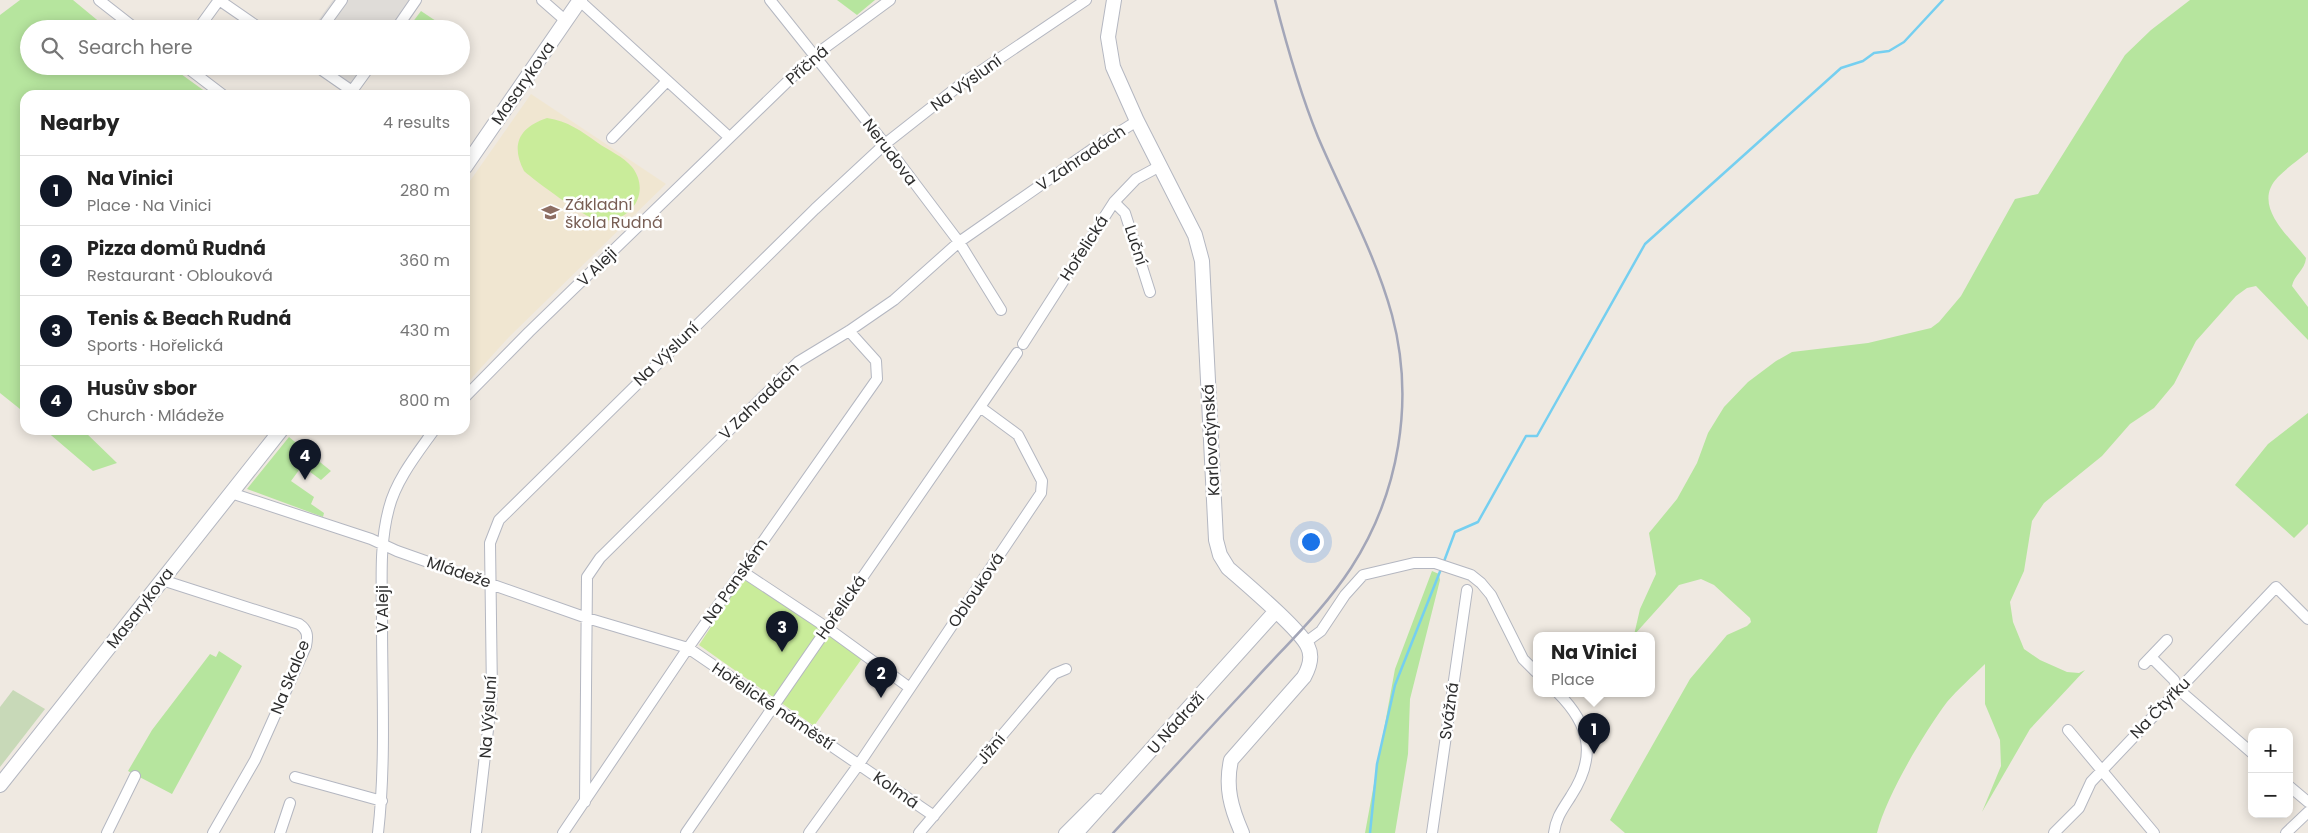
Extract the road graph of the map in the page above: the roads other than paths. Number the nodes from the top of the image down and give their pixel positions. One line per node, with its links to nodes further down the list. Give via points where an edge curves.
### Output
1 (99, 0): 11 (street)
2 (219, 0): 12 (street); 13 (street)
3 (342, 0): 14 (street)
4 (416, 0): 15 (street)
5 (542, 0): 16 (street)
6 (580, 0): 16 (street, Masarykova); 21 (street)
7 (770, 0): 17 (street, Nerudova)
8 (890, 0): 17 (street, Příčná)
9 (1086, 0): 28 (street, Na Výsluní, via 960,85)
10 (1114, 0): 25 (street, Karlovotýnská, via 1108,37 1112,67)
11 (125, 20)
12 (205, 20)
13 (249, 20)
14 (328, 20)
15 (402, 20)
16 (566, 20): 29 (street, Masarykova)
17 (815, 55): 26 (street, Příčná); 28 (street, Nerudova)
18 (197, 75): 22 (street)
19 (328, 75): 23 (street)
20 (364, 75): 24 (street)
21 (667, 81): 26 (street); 27 (street)
22 (217, 90)
23 (347, 90)
24 (353, 90)
25 (1137, 121): 30 (street, Karlovotýnská); 32 (street, V Zahradách)
26 (729, 137): 36 (street, V Aleji)
27 (612, 138)
28 (885, 144): 32 (street, Nerudova); 44 (street, Na Výsluní, via 499,520 490,543)
29 (470, 160)
30 (1160, 166): 31 (street, Hořelická, via 1136,179); 46 (street, Karlovotýnská, via 1195,235 1202,261 1216,540 1228,568)
31 (1114, 202): 33 (street, Luční, via 1125,213); 37 (street, Hořelická)
32 (959, 242): 34 (street, Nerudova); 35 (street, V Zahradách, via 894,300)
33 (1150, 292)
34 (1001, 310)
35 (849, 331): 42 (street, Na Panském, via 876,361 877,378); 47 (street, V Zahradách, via 798,362 600,558 587,577)
36 (470, 392)
37 (980, 407): 49 (street, Hořelická); 55 (street, Oblouková, via 1018,435 1042,480 1041,493)
38 (277, 435): 40 (street, Masarykova)
39 (431, 435): 41 (street, V Aleji, via 402,478 389,507)
40 (231, 493): 41 (street, Mládeže); 43 (street, Masarykova)
41 (382, 544): 44 (street, Mládeže); 68 (street, V Aleji)
42 (743, 572): 49 (street); 52 (street, Na Panském)
43 (162, 580): 66 (street, Masarykova); 75 (street, Na Skalce, via 299,624 308,635 255,760)
44 (489, 583): 47 (street, Mládeže); 78 (street, Na Výsluní, via 492,695)
45 (1467, 590): 86 (street, Svážná)
46 (1275, 612): 51 (street, Karlovotýnská); 63 (street, U Nádraží)
47 (587, 618): 52 (street, Mládeže); 69 (street, V Zahradách)
48 (2308, 619): 56 (street, Na Čtyřku, via 2276,588)
49 (826, 627): 55 (street); 58 (street, Hořelická)
50 (2167, 640): 56 (street, via 2148,660 2174,680)
51 (1306, 642): 54 (street, via 1321,631 1345,595 1363,576 1414,563 1435,563 1472,575 1481,583 1490,594 1523,659); 85 (street, via 1310,659 1307,671 1231,760 1228,793)
52 (688, 648): 58 (street, Hořelické náměstí); 69 (street, Na Panském)
53 (1066, 669): 73 (street, Jižní, via 1054,674)
54 (1533, 669)
55 (910, 688): 61 (street, Oblouková)
56 (2178, 689): 60 (street); 62 (street, Na Čtyřku)
57 (1561, 697): 87 (street, via 1584,731 1587,761 1572,795 1555,821)
58 (773, 706): 61 (street, Hořelické náměstí); 80 (street, Hořelická)
59 (2068, 730): 62 (street)
60 (2248, 750)
61 (859, 764): 73 (street, Kolmá); 81 (street, Oblouková)
62 (2102, 770): 88 (street, Na Čtyřku, via 2091,782 2079,808); 89 (street)
63 (1129, 775): 83 (street, via 1124,772); 84 (street, U Nádraží)
64 (135, 776): 74 (street)
65 (295, 777): 68 (street)
66 (0, 785)
67 (2293, 789): 70 (street)
68 (382, 800): 77 (street, V Aleji)
69 (585, 802): 79 (street, Na Panském)
70 (2308, 802)
71 (290, 803): 76 (street)
72 (2308, 812): 90 (street)
73 (934, 816): 82 (street, Jižní)
74 (108, 833)
75 (213, 833)
76 (280, 833)
77 (378, 833)
78 (476, 833)
79 (563, 833)
80 (686, 833)
81 (809, 833)
82 (919, 833)
83 (1064, 833)
84 (1076, 833)
85 (1242, 833)
86 (1432, 833)
87 (1554, 833)
88 (2054, 833)
89 (2154, 833)
90 (2286, 833)

